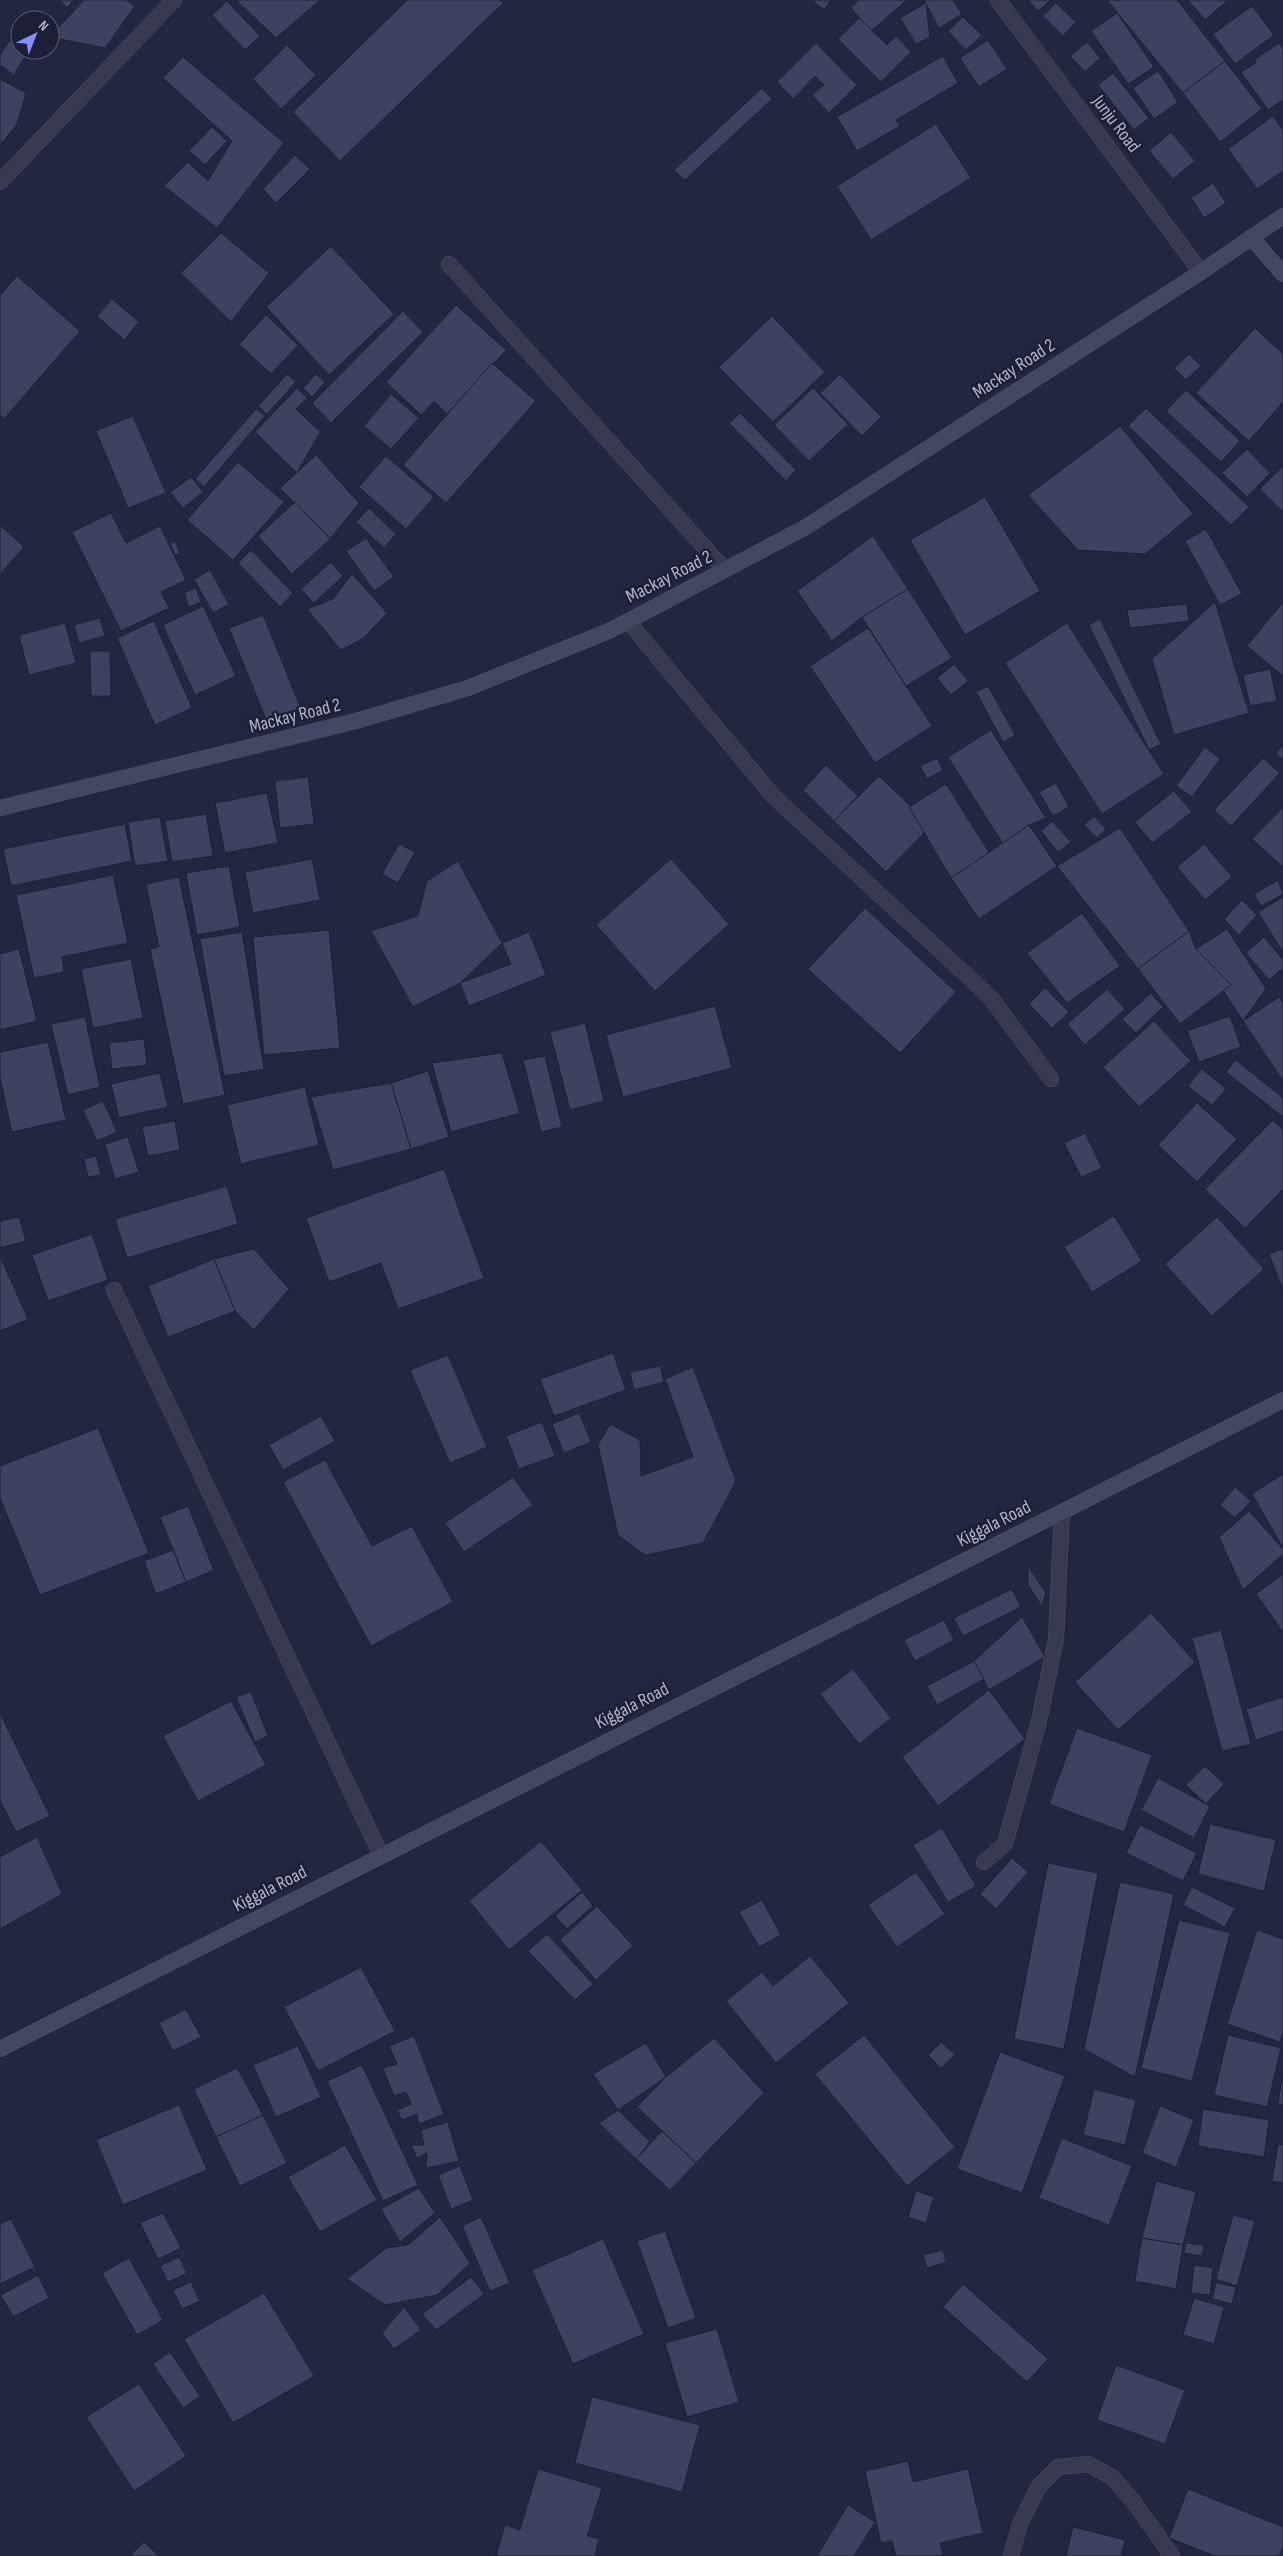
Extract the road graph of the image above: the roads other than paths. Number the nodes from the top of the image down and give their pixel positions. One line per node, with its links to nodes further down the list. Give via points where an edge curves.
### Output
1 (174, 0): 3 (street)
2 (998, 0): 7 (street, Junju Road)
3 (0, 182)
4 (1283, 216): 5 (street, Mackay Road 2)
5 (1251, 237): 7 (street, Mackay Road 2); 8 (street)
6 (449, 264): 9 (street)
7 (1201, 272): 9 (street, Mackay Road 2, via 806,528)
8 (1283, 274)
9 (725, 570): 10 (street, Mackay Road 2)
10 (628, 621): 11 (street, Mackay Road 2, via 468,688 328,729); 12 (street, via 773,796 990,997)
11 (0, 808)
12 (1051, 1079)
13 (114, 1290): 16 (street)
14 (1283, 1400): 15 (street, Kiggala Road)
15 (1062, 1512): 16 (street, Kiggala Road); 17 (street, via 1056,1639 1039,1721 1005,1844)
16 (381, 1854): 18 (street, Kiggala Road)
17 (984, 1862)
18 (0, 2049)
19 (1011, 2556): 20 (street, via 1020,2524 1039,2486 1058,2467 1088,2464 1112,2476)
20 (1172, 2556)

